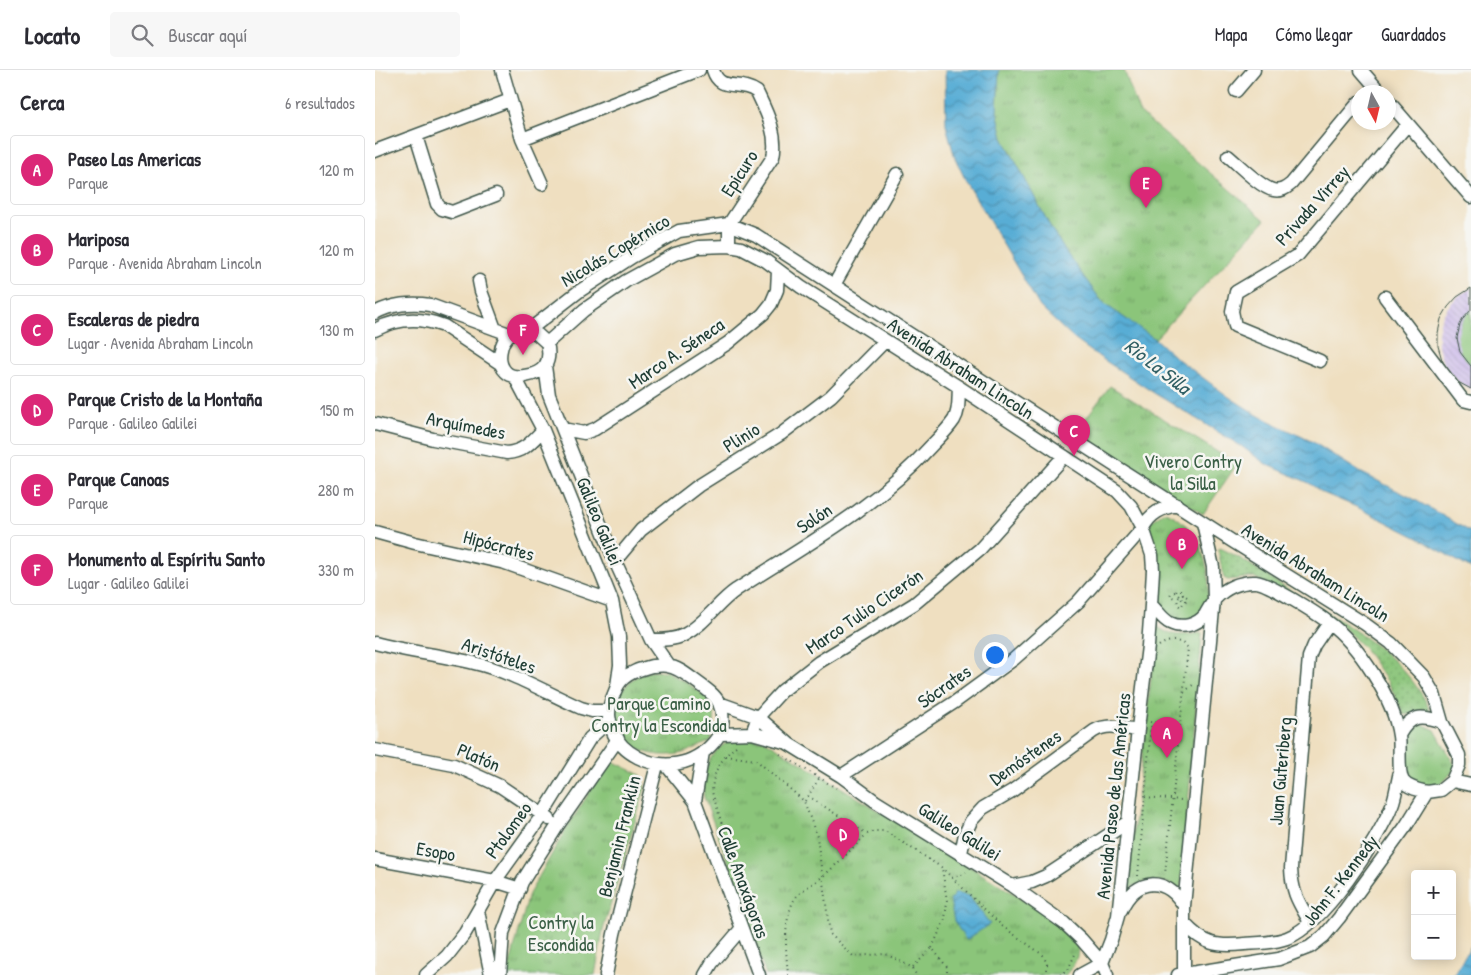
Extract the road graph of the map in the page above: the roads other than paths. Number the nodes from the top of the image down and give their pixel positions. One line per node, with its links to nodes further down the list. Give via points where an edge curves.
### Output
1 (502, 70): 8 (street)
2 (699, 70): 13 (street)
3 (713, 70): 20 (street, Epicuro, via 720,82 757,92 774,134 773,157)
4 (1254, 70): 7 (street)
5 (1361, 70): 6 (street)
6 (1370, 85)
7 (1235, 91)
8 (511, 100): 12 (street); 13 (street)
9 (1396, 110): 11 (street)
10 (1351, 112): 15 (street, via 1284,190 1266,188)
11 (1408, 124): 19 (street); 33 (street, Privada Virrey, via 1298,255 1236,292 1235,326)
12 (416, 136): 14 (street); 18 (street, via 437,204 442,209 452,212)
13 (522, 139): 17 (street)
14 (375, 151)
15 (1228, 156)
16 (897, 174): 24 (street)
17 (542, 184)
18 (496, 195)
19 (1471, 197)
20 (729, 224): 21 (street, Epicuro); 24 (street, Avenida Abraham Lincoln, via 756,236); 29 (street, Nicolás Copérnico, via 679,231 578,292)
21 (729, 246): 22 (street, Avenida Abraham Lincoln, via 741,248); 32 (street, Nicolás Copérnico, via 699,247 675,254 626,281 584,310)
22 (778, 270): 31 (street, Avenida Abraham Lincoln); 40 (street, Marco A. Séneca, via 777,290 771,304 728,343 595,429 584,432)
23 (479, 281): 27 (street)
24 (833, 285): 43 (street, Avenida Abraham Lincoln)
25 (1385, 297): 38 (street, via 1463,400)
26 (375, 313): 27 (street, via 394,306 419,303)
27 (495, 329): 30 (street)
28 (375, 330): 34 (street, via 410,319 433,322)
29 (529, 330): 30 (street); 32 (street)
30 (509, 334): 34 (street, via 501,348)
31 (885, 341): 37 (street, Avenida Abraham Lincoln); 47 (street, Plinio, via 831,396 781,434 698,486 641,530)
32 (547, 344): 35 (street)
33 (1320, 361)
34 (501, 364): 36 (street, via 504,371)
35 (545, 366): 36 (street, via 532,374); 40 (street, Galileo Galilei, via 549,395)
36 (515, 377): 41 (street, Galileo Galilei)
37 (959, 387): 42 (street, Avenida Abraham Lincoln); 52 (street, Solón, via 958,411 953,421 919,459 871,502 734,592 695,628 671,639)
38 (1471, 402)
39 (375, 424): 41 (street, Arquímedes, via 507,453 519,452)
40 (563, 429): 47 (street, Galileo Galilei)
41 (543, 430): 49 (street, Galileo Galilei)
42 (1063, 456): 45 (street, Avenida Abraham Lincoln, via 1117,491 1131,506); 58 (street, Marco Tulio Cicerón, via 980,549 914,604 819,662 782,691)
43 (1177, 505): 44 (street, Avenida Abraham Lincoln); 45 (street, Sócrates, via 1157,511)
44 (1203, 523): 48 (street, via 1213,567); 59 (street, Avenida Abraham Lincoln, via 1391,642 1424,677 1434,694)
45 (1143, 528): 50 (street, Avenida Abraham Lincoln, via 1152,555); 72 (street, Sócrates, via 1078,602 1014,660)
46 (375, 532): 49 (street, Hipócrates, via 505,563)
47 (615, 561): 52 (street, Galileo Galilei)
48 (1214, 600): 50 (street, Avenida Abraham Lincoln, via 1204,616 1183,626 1171,624); 51 (street, Avenida Abraham Lincoln, via 1229,588 1257,582); 85 (street)
49 (611, 601): 55 (street, Galileo Galilei, via 619,637)
50 (1151, 605): 60 (street, Avenida Paseo de las Américas)
51 (1329, 623): 63 (street, Avenida Abraham Lincoln, via 1359,653 1379,684); 88 (street, Juan Guteriberg, via 1309,657 1291,868 1291,887)
52 (651, 640): 54 (street, Galileo Galilei)
53 (375, 643): 57 (street, Aristóteles, via 475,663 581,708)
54 (669, 666): 55 (street, via 652,666 636,671); 56 (street, via 683,672)
55 (617, 686): 57 (street, via 609,705)
56 (719, 703): 58 (street, Galileo Galilei); 62 (street)
57 (609, 716): 64 (street); 77 (street, Ptolomeo, via 590,738)
58 (758, 717): 61 (street, Marco Tulio Cicerón); 65 (street, Galileo Galilei)
59 (1442, 722): 63 (street, via 1421,717 1414,719); 68 (street, Avenida Abraham Lincoln)
60 (1143, 724): 78 (street, Avenida Paseo de las Américas); 80 (street, Demóstenes, via 1101,727 983,808 971,821)
61 (752, 733): 62 (street, Galileo Galilei); 65 (street, Galileo Galilei)
62 (721, 734): 67 (street)
63 (1399, 735): 71 (street, Avenida Abraham Lincoln)
64 (618, 739): 70 (street, via 631,754); 79 (street, Ptolomeo)
65 (789, 744): 72 (street, Galileo Galilei)
66 (375, 750): 77 (street, Platón, via 454,765 500,786)
67 (703, 752): 70 (street, via 683,763); 76 (street, Calle Anaxágoras)
68 (1459, 755): 69 (street); 73 (street, via 1459,765)
69 (1471, 764)
70 (662, 765): 76 (street, Calle Anaxágoras); 96 (street, Benjamin Franklin, via 614,934)
71 (1400, 772): 75 (street, via 1409,786); 88 (street, John F. Kennedy, via 1386,819 1357,868)
72 (841, 776): 80 (street, Galileo Galilei, via 875,801)
73 (1452, 781): 74 (street); 75 (street, via 1441,790)
74 (1471, 785)
75 (1427, 792): 92 (street, John F. Kennedy, via 1406,826 1324,936 1310,946 1279,959)
76 (695, 802): 90 (street, Calle Anaxágoras)
77 (543, 814): 79 (street, Platón); 82 (street, Ptolomeo)
78 (1128, 822): 83 (street, via 1046,876); 87 (street, Avenida Paseo de las Américas)
79 (558, 825): 84 (street, Ptolomeo)
80 (961, 853): 83 (street, Galileo Galilei)
81 (375, 859): 82 (street, Esopo)
82 (495, 881): 84 (street, Esopo); 86 (street, Ptolomeo)
83 (1012, 886): 91 (street, Galileo Galilei, via 1064,923)
84 (519, 889): 95 (street, Ptolomeo, via 503,933)
85 (1185, 906): 87 (street, via 1170,889 1159,884 1147,885 1129,896); 89 (street)
86 (478, 911): 93 (street, Ptolomeo, via 447,956); 94 (street)
87 (1118, 916): 91 (street, Avenida Paseo de las Américas)
88 (1310, 922): 89 (street, John F. Kennedy, via 1288,938 1227,946 1207,942)
89 (1184, 923): 92 (street)
90 (741, 929): 97 (street); 98 (street, Calle Anaxágoras)
91 (1102, 963): 99 (street); 100 (street, Galileo Galilei)
92 (1181, 974)
93 (426, 975)
94 (491, 975)
95 (500, 975)
96 (606, 975)
97 (705, 975)
98 (759, 975)
99 (1080, 975)
100 (1107, 975)

